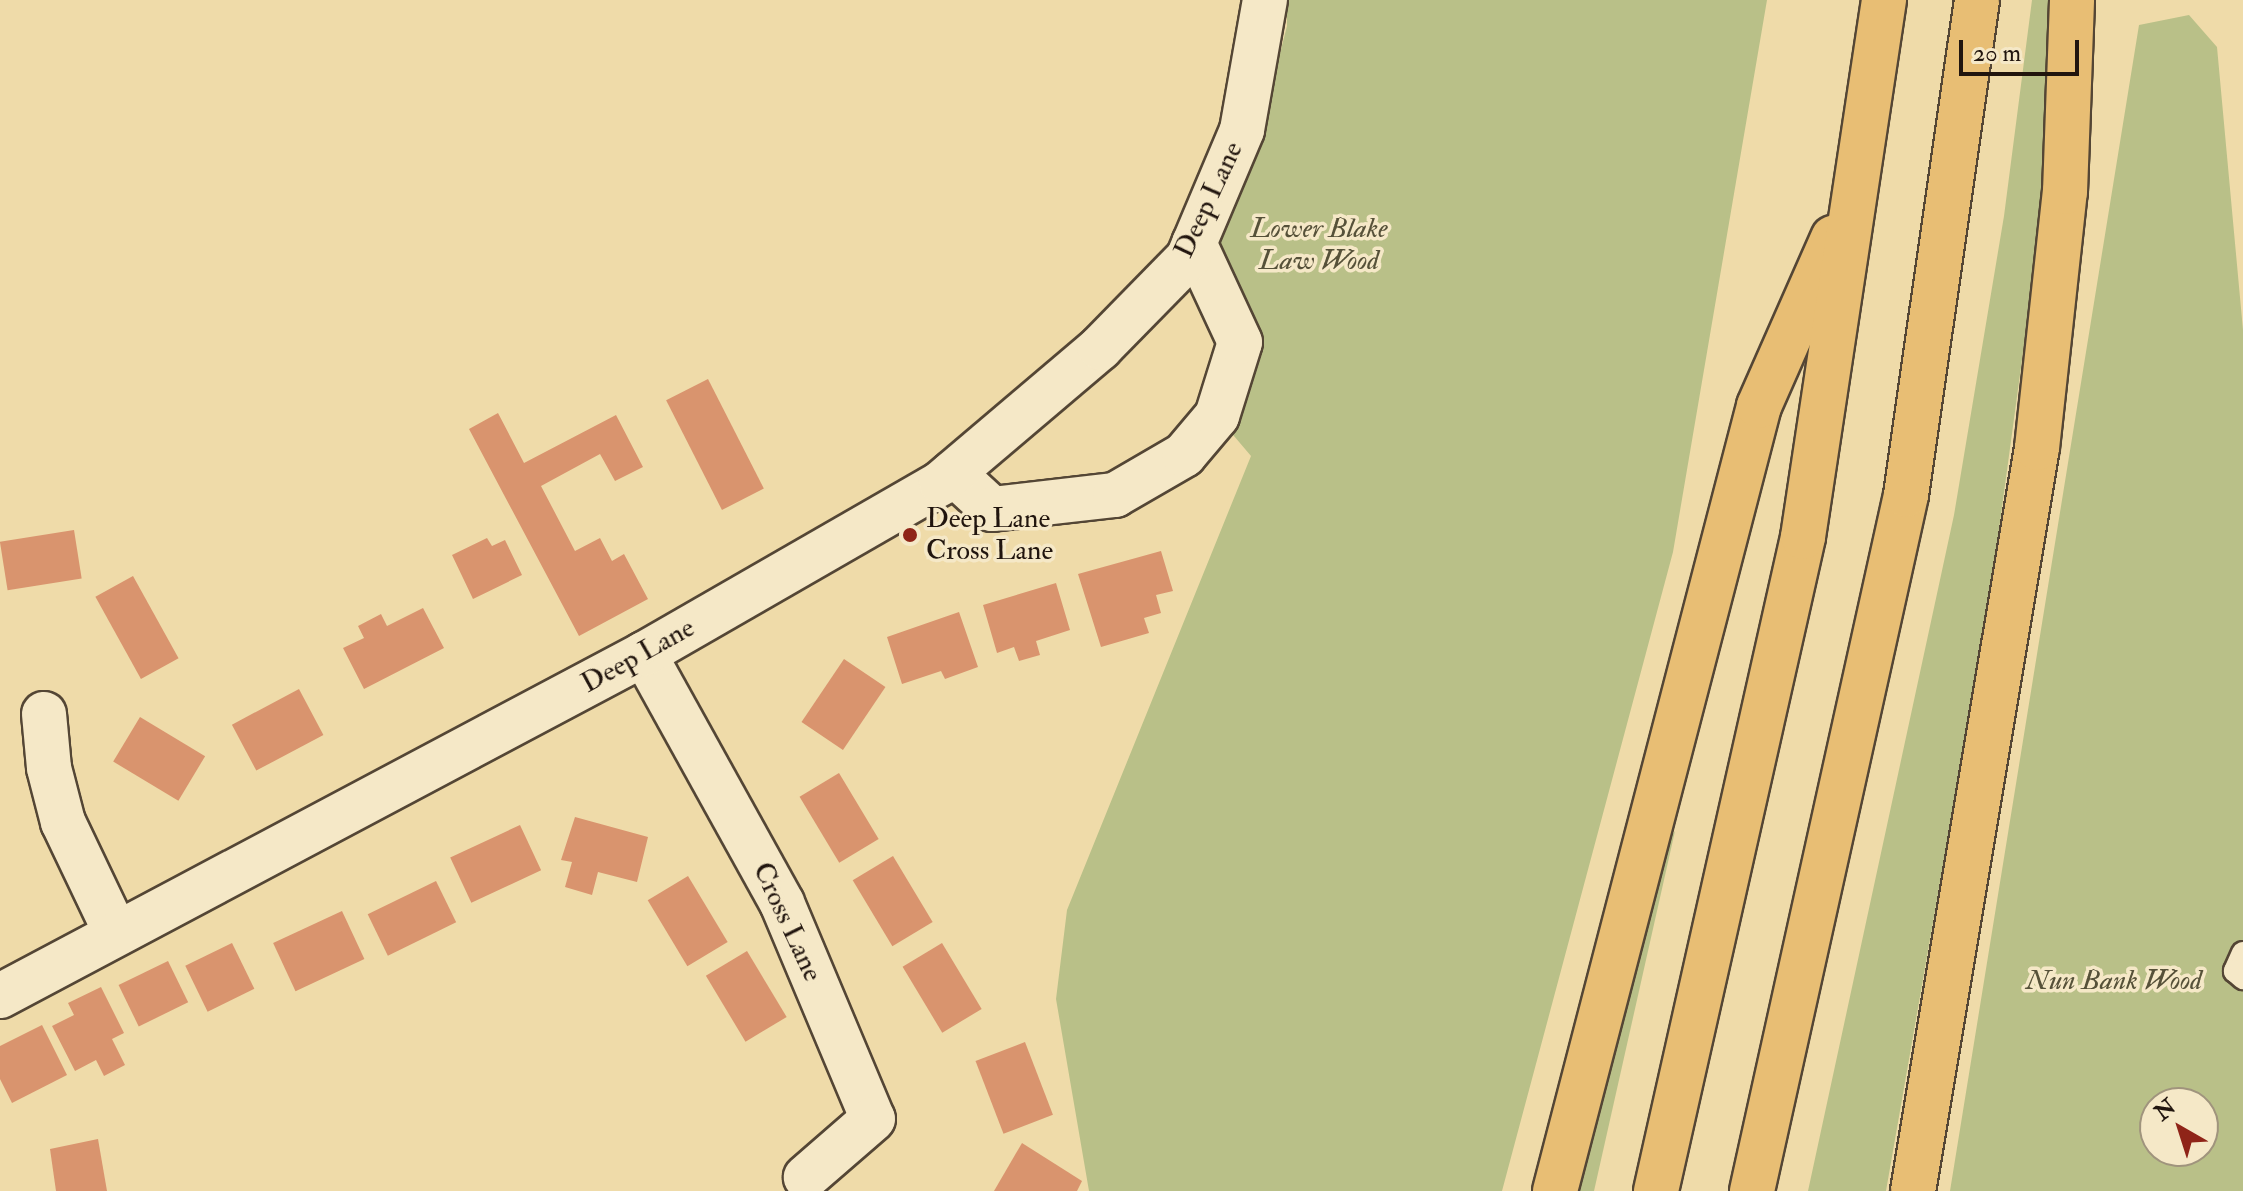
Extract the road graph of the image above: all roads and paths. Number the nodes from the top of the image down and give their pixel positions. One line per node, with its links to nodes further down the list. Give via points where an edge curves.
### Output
1 (1265, 0): 6 (street, Deep Lane, via 1242,130)
2 (1884, 0): 5 (highway)
3 (1977, 0): 17 (highway, via 1906,495)
4 (2072, 0): 18 (highway, via 2065,192 2037,448)
5 (1856, 185): 15 (highway, via 1759,406); 16 (highway, via 1803,537)
6 (1194, 243): 7 (street, Deep Lane, via 1188,258 1100,348); 7 (street, via 1240,342 1217,416 1184,455 1115,495 992,509)
7 (953, 473): 8 (street, Deep Lane)
8 (644, 654): 10 (street, Deep Lane); 14 (street, Cross Lane, via 782,903 873,1119)
9 (44, 714): 10 (street, via 49,768 63,822)
10 (115, 931): 13 (street, Deep Lane)
11 (2243, 953): 12 (lane, via 2235,971)
12 (2243, 978)
13 (0, 996)
14 (806, 1177)
15 (1555, 1191)
16 (1656, 1191)
17 (1752, 1191)
18 (1913, 1191)

